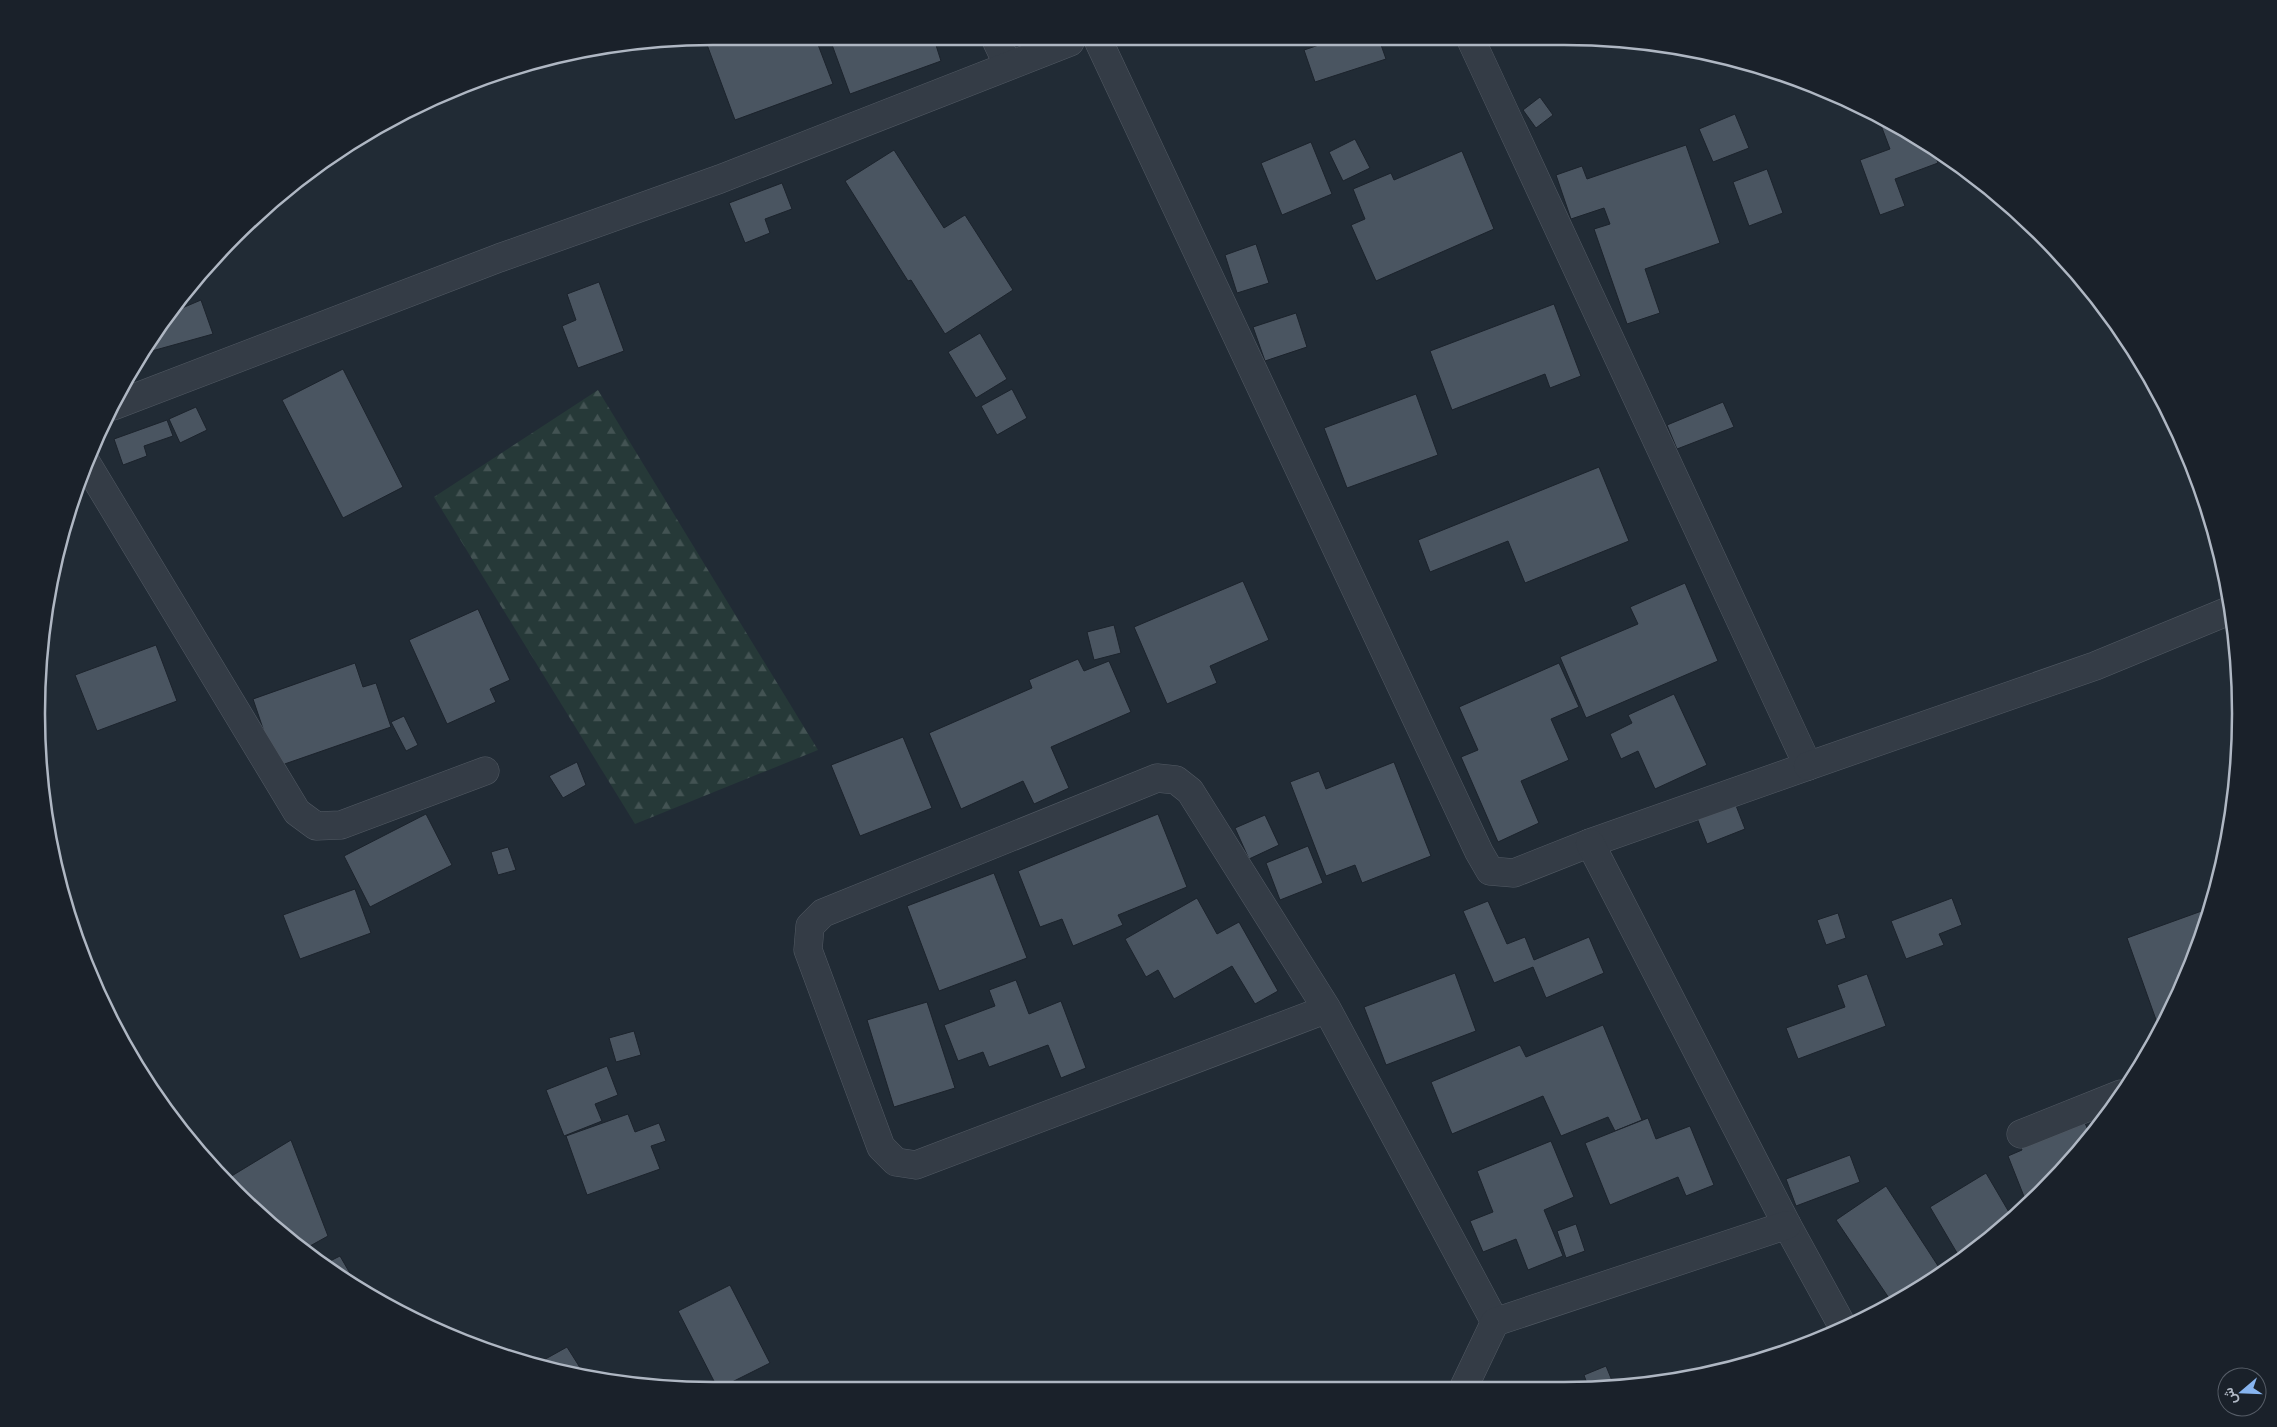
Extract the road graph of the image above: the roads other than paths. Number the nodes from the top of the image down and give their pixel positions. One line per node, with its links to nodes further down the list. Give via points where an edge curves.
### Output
1 (1051, 45): 4 (street)
2 (1100, 45): 10 (street, via 1490,870 1514,873)
3 (1473, 45): 8 (street)
4 (1002, 53): 5 (street, via 720,179 490,261)
5 (122, 402)
6 (91, 471): 9 (street, via 297,812 316,826 341,825)
7 (2224, 613): 8 (street, via 2095,666)
8 (1808, 766): 10 (street)
9 (485, 771)
10 (1590, 843): 14 (street)
11 (1328, 1009): 11 (street, via 1190,791 1176,780 1157,778 823,913 810,926 808,950 881,1147 896,1162 916,1165); 15 (street)
12 (2109, 1099): 13 (street)
13 (2021, 1134)
14 (1786, 1225): 15 (street); 16 (street)
15 (1495, 1322): 17 (street)
16 (1839, 1322)
17 (1466, 1382)

